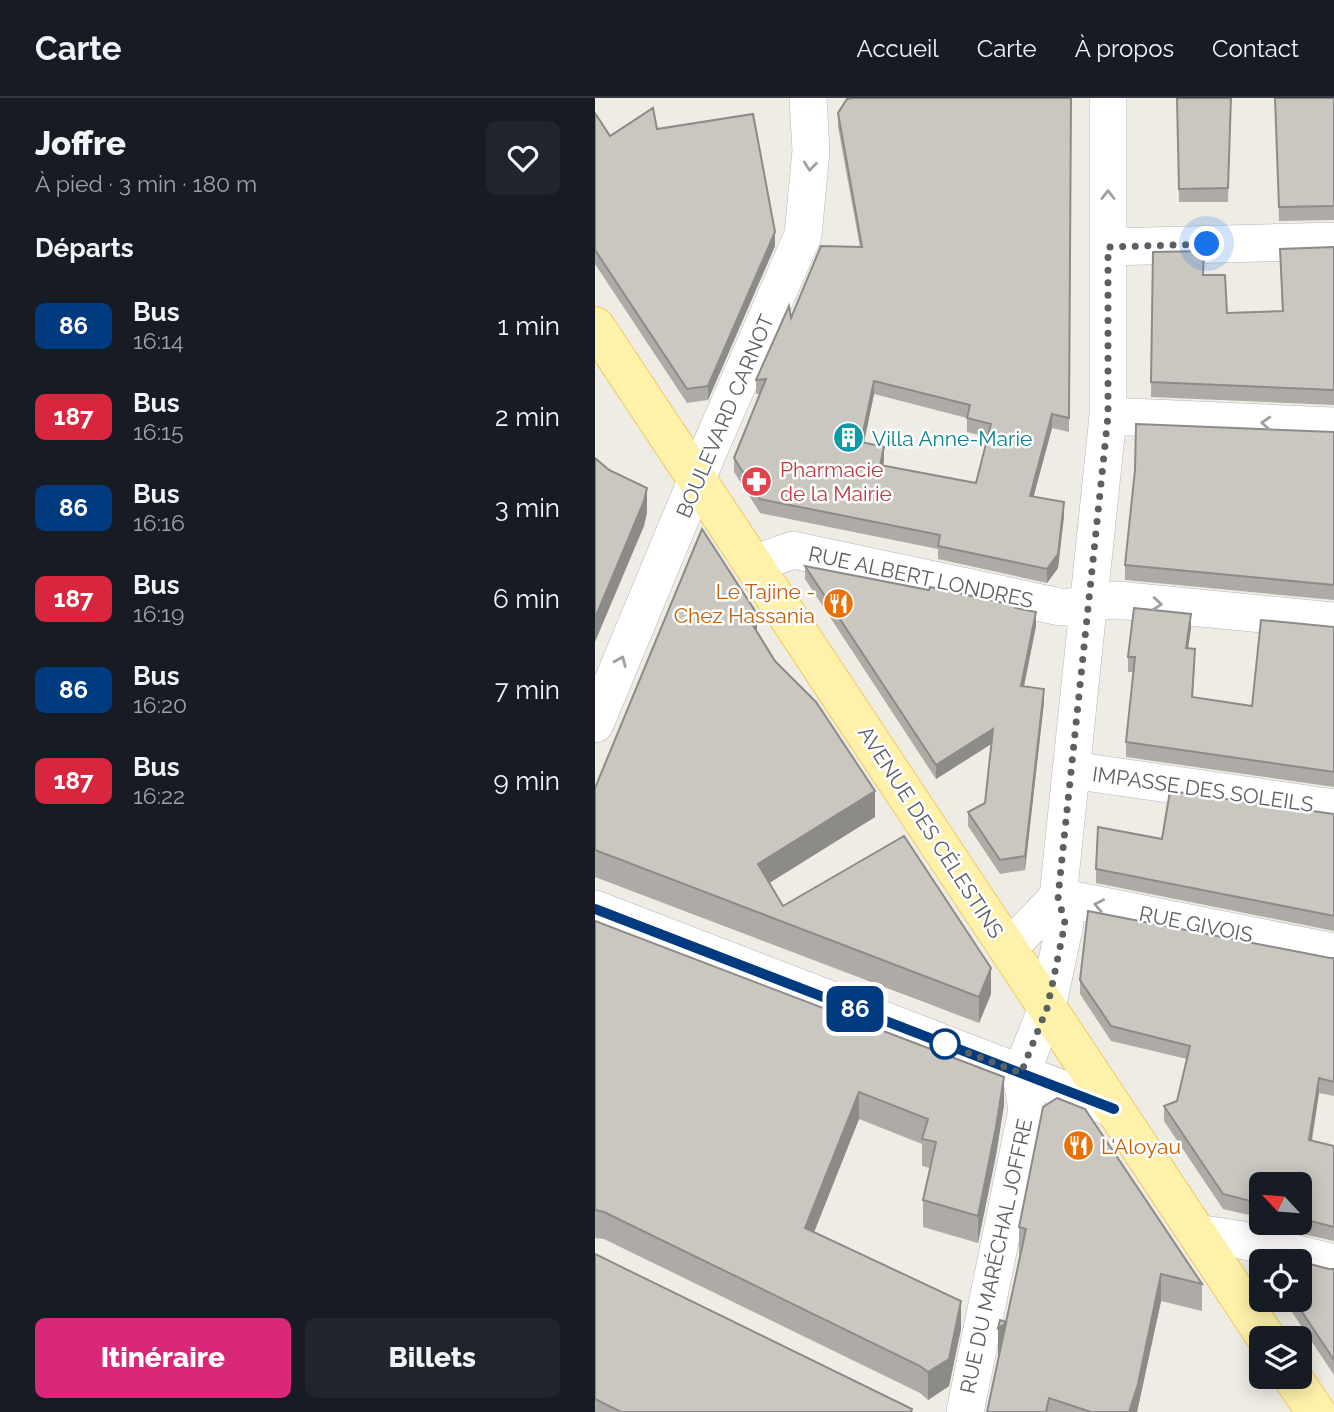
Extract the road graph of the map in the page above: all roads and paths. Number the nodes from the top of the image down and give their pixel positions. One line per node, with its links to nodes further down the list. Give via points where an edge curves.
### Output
1 (808, 98): 8 (street, BOULEVARD CARNOT, one-way to 8, via 811,151 803,235)
2 (1108, 98): 4 (street, one-way to 2)
3 (1334, 241): 4 (street)
4 (1108, 247): 6 (street)
5 (595, 326): 8 (main road, AVENUE DES CÉLESTINS)
6 (1108, 416): 7 (street, one-way to 6); 10 (street)
7 (1334, 426)
8 (697, 478): 9 (main road, AVENUE DES CÉLESTINS); 12 (street, BOULEVARD CARNOT, one-way to 8)
9 (754, 565): 10 (street, RUE ALBERT LONDRES, via 793,550 1060,607); 17 (main road, AVENUE DES CÉLESTINS)
10 (1089, 602): 11 (street, RUE ALBERT LONDRES, one-way to 11, via 1117,600); 13 (street)
11 (1334, 621)
12 (595, 724)
13 (1071, 770): 14 (street, IMPASSE DES SOLEILS); 15 (street)
14 (1334, 808)
15 (1058, 897): 17 (street); 18 (street, RUE GIVOIS, one-way to 15); 19 (street, via 1065,923)
16 (595, 909): 20 (street)
17 (1008, 949): 19 (main road, AVENUE DES CÉLESTINS)
18 (1334, 952)
19 (1047, 1008): 20 (street); 21 (main road, AVENUE DES CÉLESTINS)
20 (1021, 1073): 21 (street); 26 (street, RUE DU MARÉCHAL JOFFRE, via 1027,1110)
21 (1114, 1109): 22 (main road, AVENUE DES CÉLESTINS)
22 (1196, 1233): 23 (street); 24 (main road, AVENUE DES CÉLESTINS)
23 (1334, 1263)
24 (1258, 1326)
25 (1300, 1389): 27 (main road)
26 (964, 1412)
27 (1316, 1412)

